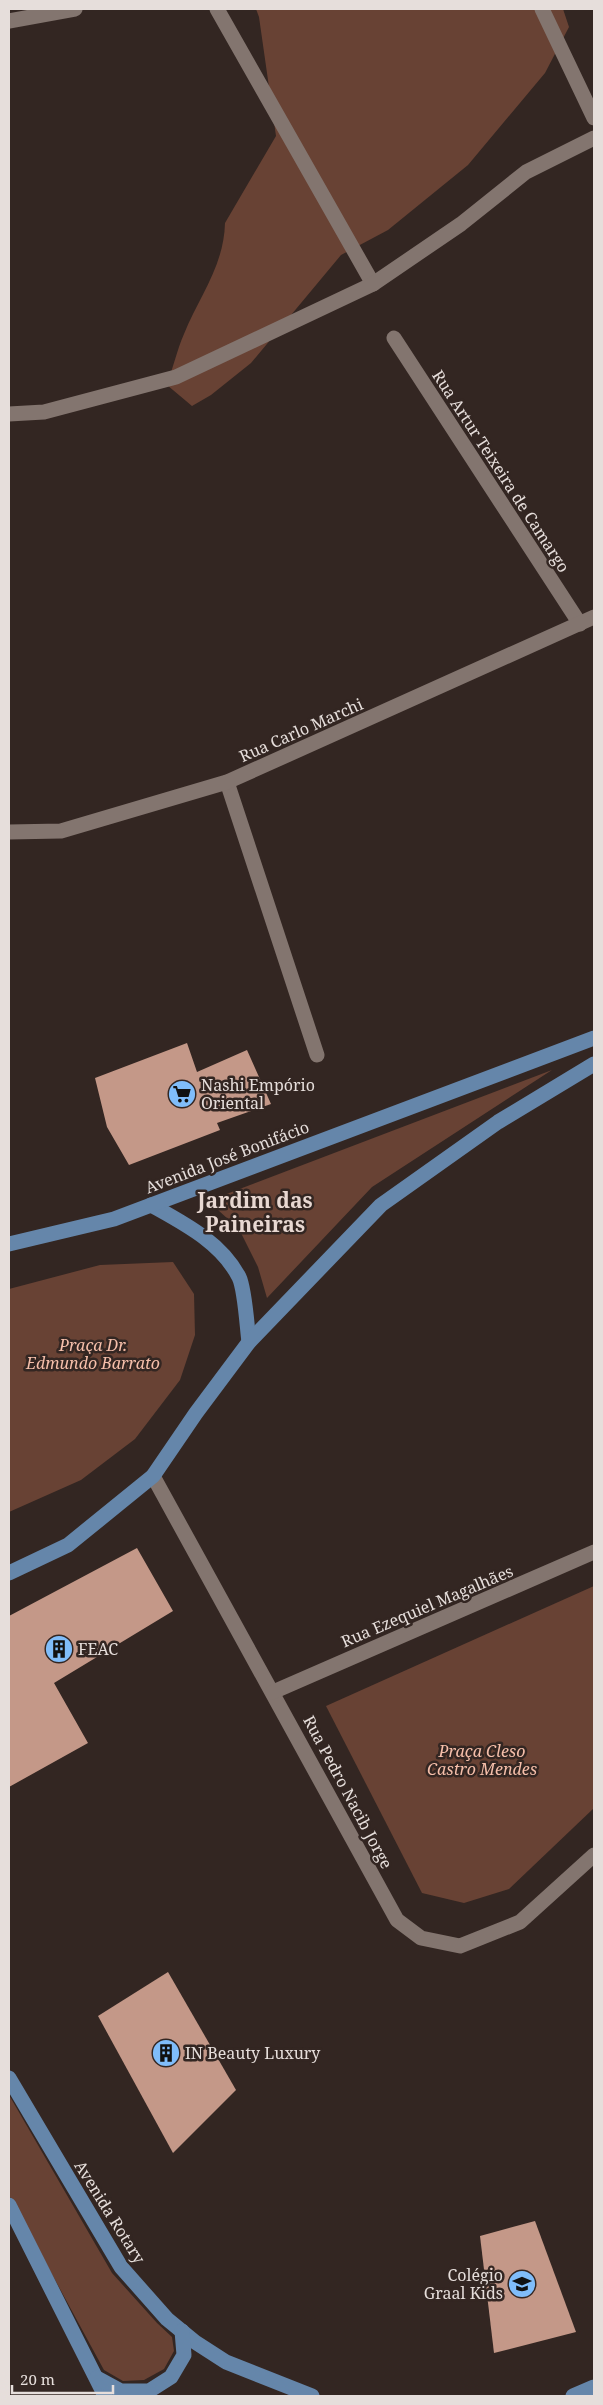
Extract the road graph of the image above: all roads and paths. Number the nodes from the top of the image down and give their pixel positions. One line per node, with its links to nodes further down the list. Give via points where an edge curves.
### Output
1 (75, 9): 4 (street)
2 (218, 9): 8 (street)
3 (542, 9): 6 (street)
4 (19, 13): 5 (street)
5 (9, 21)
6 (594, 118)
7 (594, 138): 8 (street, via 526,172 461,224)
8 (373, 284): 10 (street, via 176,377 44,412)
9 (394, 338): 12 (street, Rua Artur Teixeira de Camargo)
10 (9, 414)
11 (594, 617): 12 (street, Rua Carlo Marchi)
12 (580, 624): 13 (street, Rua Carlo Marchi)
13 (227, 782): 14 (street, Rua Carlo Marchi, via 60,830); 16 (street)
14 (9, 832)
15 (594, 1038): 18 (main road, Avenida José Bonifácio)
16 (317, 1055)
17 (594, 1064): 20 (main road, via 498,1122 381,1205)
18 (150, 1205): 19 (main road, Avenida José Bonifácio, via 114,1218); 20 (main road, via 189,1226 222,1253 240,1278)
19 (9, 1244)
20 (249, 1342): 21 (main road)
21 (153, 1476): 23 (main road, via 68,1545); 24 (street, Rua Pedro Nacib Jorge)
22 (594, 1552): 24 (street, Rua Ezequiel Magalhães)
23 (9, 1573)
24 (273, 1692): 25 (street, Rua Pedro Nacib Jorge, via 397,1920 421,1938 460,1946 520,1922)
25 (594, 1855)
26 (9, 2078): 28 (main road, Avenida Rotary, via 120,2267)
27 (9, 2205): 29 (main road)
28 (182, 2331): 29 (main road, via 184,2355 171,2377 149,2391 122,2391); 32 (main road, Avenida Rotary, via 226,2362)
29 (97, 2378): 31 (main road)
30 (594, 2387): 33 (main road)
31 (105, 2396)
32 (312, 2396)
33 (573, 2396)

